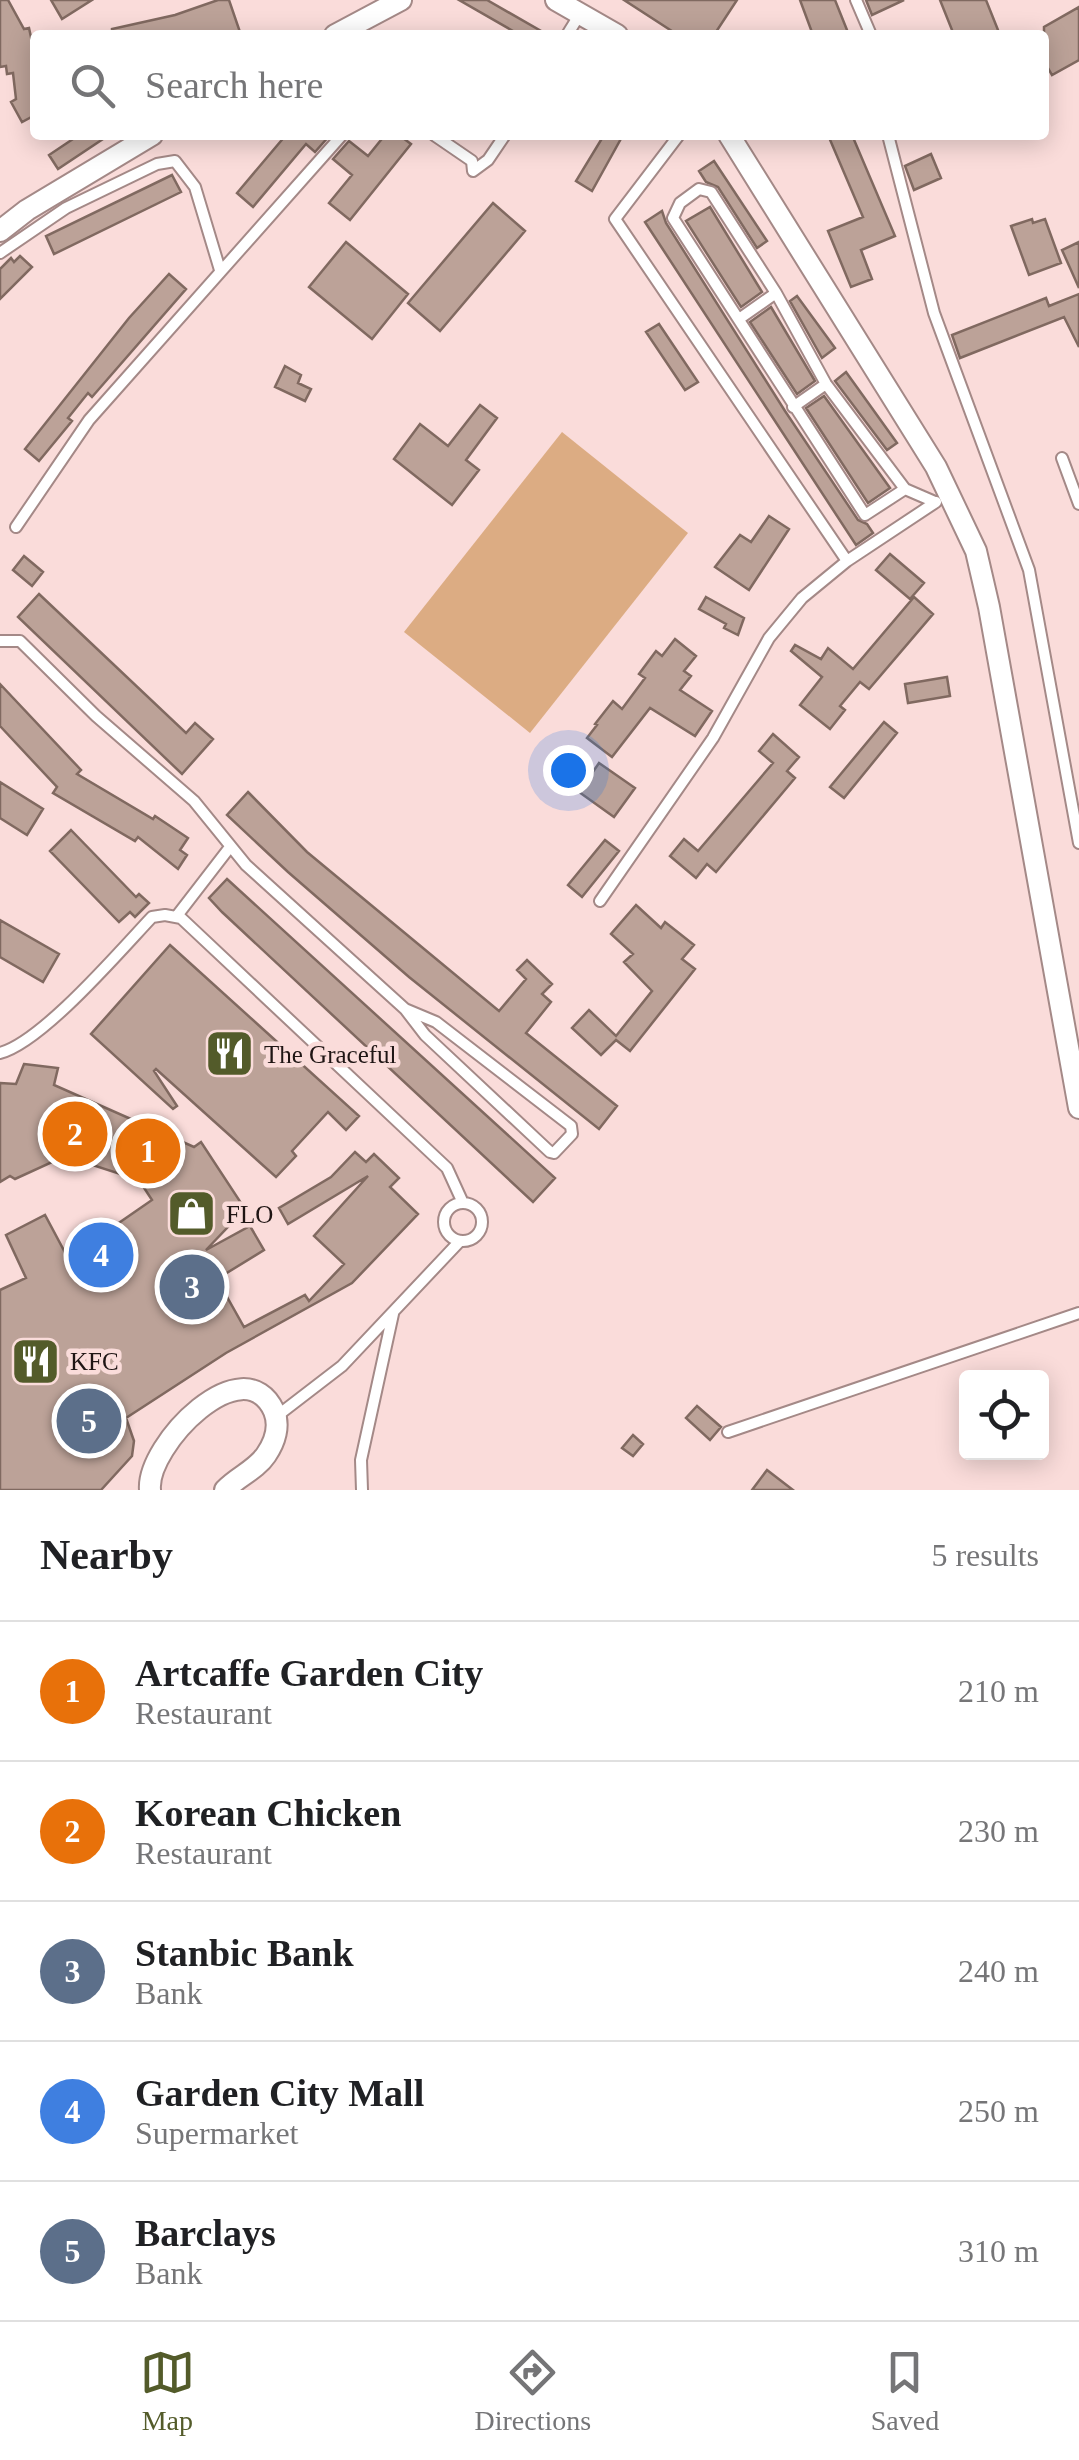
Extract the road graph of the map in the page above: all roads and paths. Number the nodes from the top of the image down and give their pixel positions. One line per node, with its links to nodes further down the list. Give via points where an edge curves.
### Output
1 (400, 0): 5 (street)
2 (556, 0): 4 (street)
3 (856, 0): 8 (lane)
4 (580, 13): 6 (lane); 7 (street)
5 (344, 30)
6 (570, 30)
7 (609, 30)
8 (869, 30)
9 (144, 140): 16 (street)
10 (339, 140): 18 (lane)
11 (441, 140): 12 (lane, via 472,161 474,170)
12 (501, 140)
13 (675, 140): 28 (lane, via 615,219)
14 (732, 140): 25 (street, via 936,467)
15 (889, 140): 30 (lane, via 934,313 1029,570)
16 (1, 228)
17 (0, 253): 18 (lane, via 66,208 174,161 195,187)
18 (220, 270): 27 (lane, via 90,420)
19 (776, 294): 20 (lane); 20 (lane, via 711,192 699,189 673,218); 21 (lane)
20 (738, 319): 22 (lane)
21 (826, 384): 22 (lane); 24 (lane)
22 (793, 407): 24 (lane, via 866,515)
23 (1062, 458): 26 (lane)
24 (905, 489): 25 (lane)
25 (942, 498): 28 (lane); 36 (street, via 976,550 989,607)
26 (1079, 504)
27 (16, 527)
28 (847, 561): 32 (lane, via 802,598 769,638 713,738)
29 (0, 640): 31 (lane, via 20,641 194,801)
30 (1079, 844)
31 (230, 847): 33 (lane); 34 (lane)
32 (600, 901)
33 (176, 917): 35 (lane, via 152,917 47,1024); 37 (lane, via 427,1147 447,1168)
34 (405, 1008): 34 (lane, via 436,1022 572,1134 550,1152 425,1035)
35 (0, 1054)
36 (1079, 1108)
37 (463, 1203): 38 (lane, via 447,1211 444,1224); 38 (lane, via 474,1207 481,1224 476,1235)
38 (460, 1240): 39 (lane)
39 (393, 1313): 41 (lane, via 342,1366); 45 (lane, via 361,1460)
40 (1079, 1313): 42 (lane)
41 (276, 1416): 43 (street, via 254,1392 220,1394 168,1441 152,1468); 44 (street, via 267,1454)
42 (728, 1432)
43 (150, 1490)
44 (225, 1490)
45 (362, 1490)

